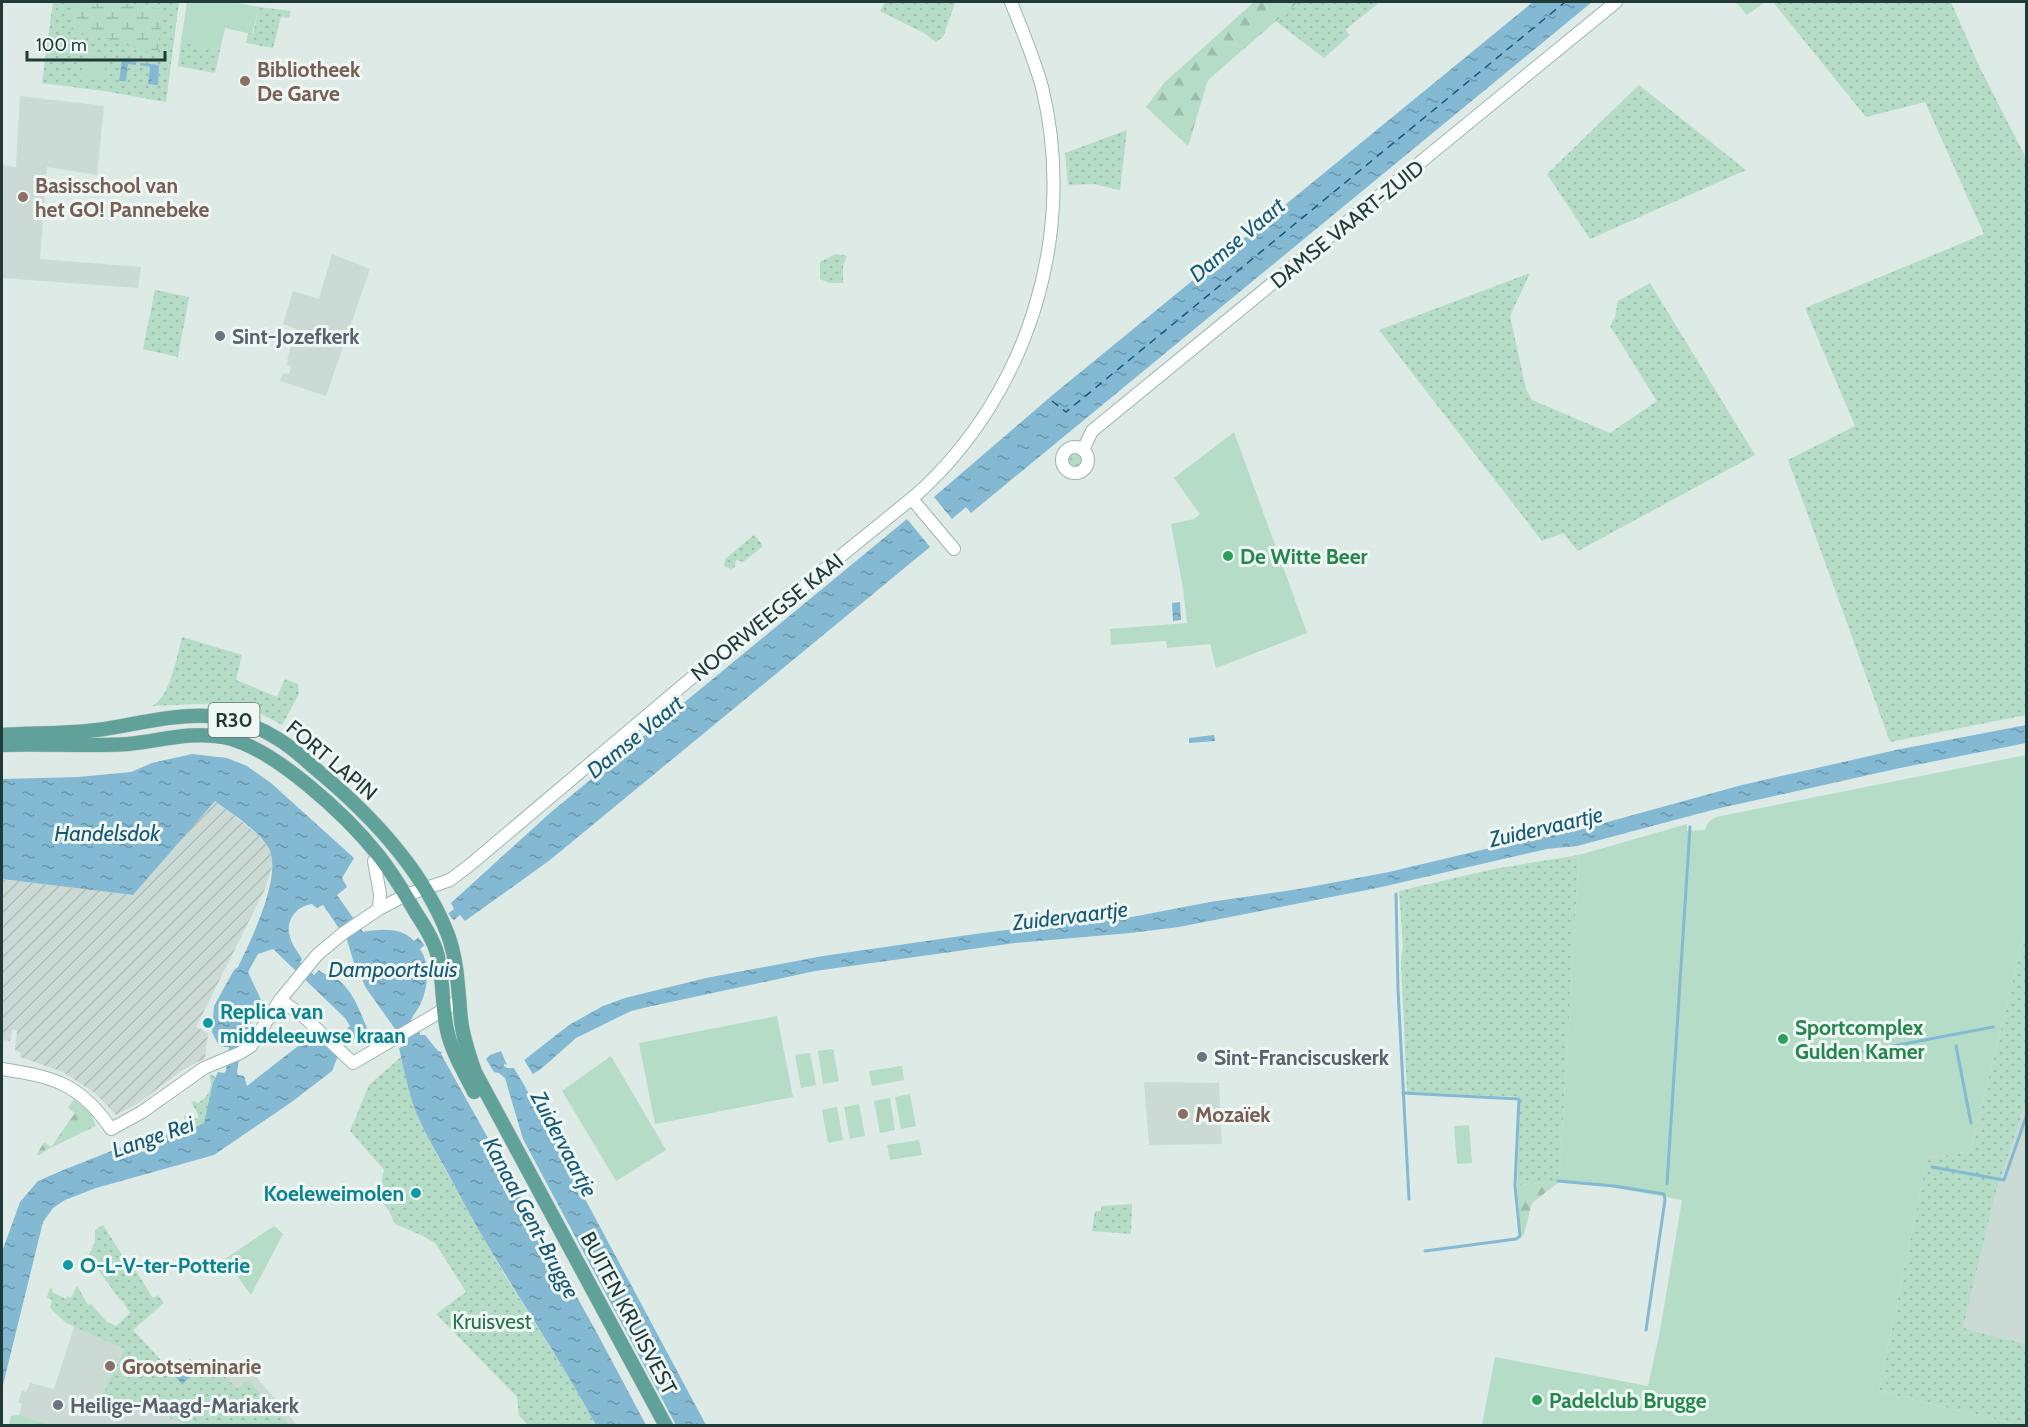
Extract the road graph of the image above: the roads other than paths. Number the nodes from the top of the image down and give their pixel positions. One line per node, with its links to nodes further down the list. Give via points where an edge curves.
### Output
1 (1011, 2): 4 (street, NOORWEEGSE KAAI, via 1042,88 1049,129 1054,192 1049,247 1026,336 1002,388 960,448)
2 (1616, 2): 3 (street, DAMSE VAART-ZUID, via 1092,431)
3 (1083, 450)
4 (912, 499): 5 (street); 9 (street, NOORWEEGSE KAAI, via 727,648 471,864 450,880)
5 (954, 549)
6 (2, 735): 9 (main road, FORT LAPIN / R30, via 93,730 182,717 215,717 249,725 278,738 357,805)
7 (2, 745): 8 (main road, FORT LAPIN / R30, via 128,744 199,735 240,741 266,753 306,785)
8 (378, 855): 10 (main road, FORT LAPIN / R30); 11 (street, via 374,861)
9 (425, 889): 10 (street, NOORWEEGSE KAAI); 13 (main road, BUITEN KRUISVEST / R30, via 457,970)
10 (406, 895): 11 (street, NOORWEEGSE KAAI); 14 (main road, BUITEN KRUISVEST / R30, via 437,953)
11 (379, 909): 12 (street, NOORWEEGSE KAAI, via 329,944)
12 (280, 999): 14 (street, via 352,1063); 15 (street, NOORWEEGSE KAAI, via 251,1046 207,1066 111,1129 93,1105 64,1084 45,1076)
13 (460, 1000): 14 (street); 17 (main road, BUITEN KRUISVEST / R30, via 464,1037 475,1072)
14 (444, 1008): 16 (main road, BUITEN KRUISVEST / R30, via 461,1068)
15 (2, 1069)
16 (656, 1425)
17 (666, 1425)

